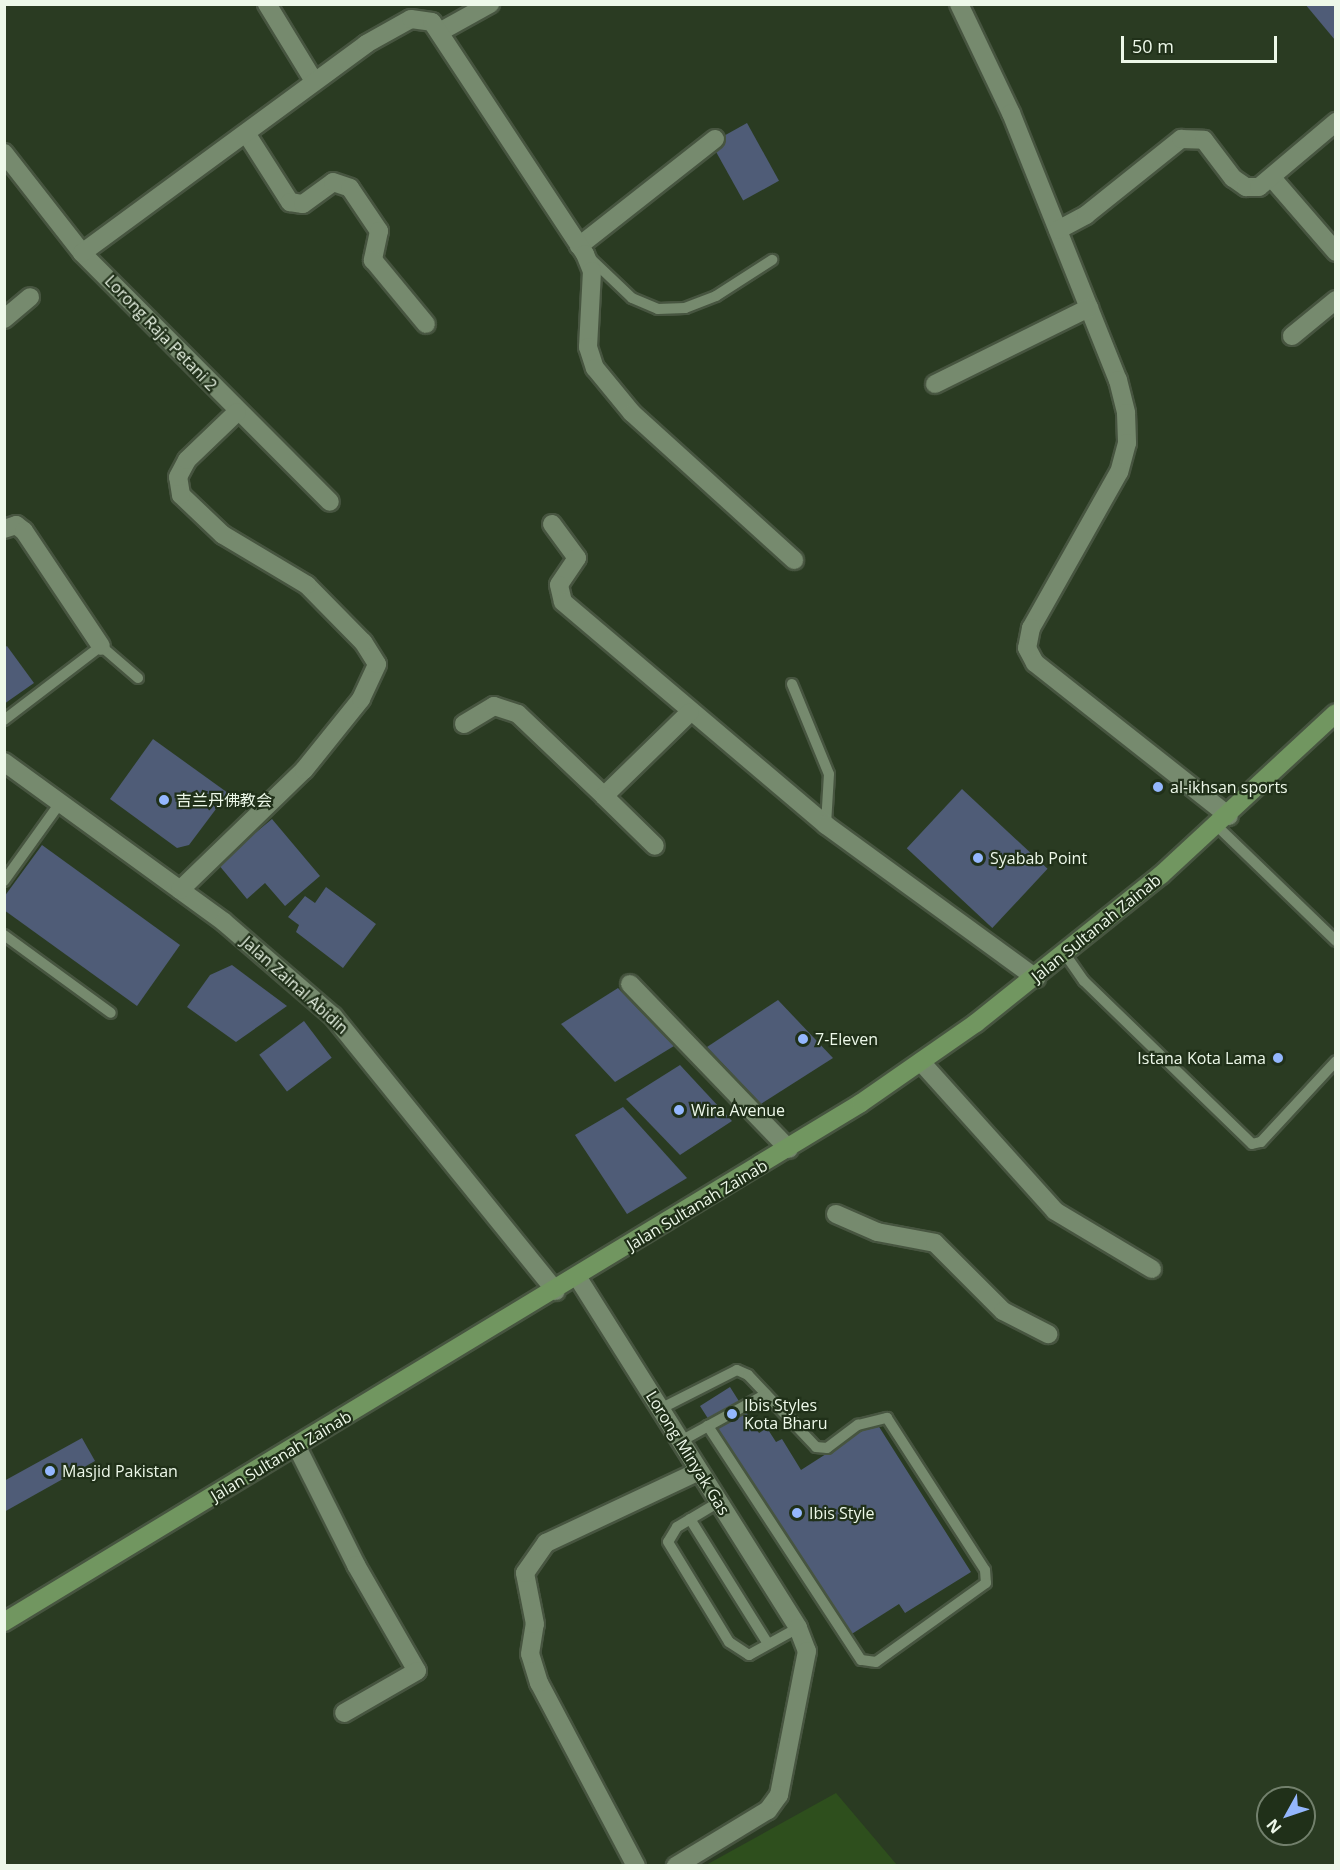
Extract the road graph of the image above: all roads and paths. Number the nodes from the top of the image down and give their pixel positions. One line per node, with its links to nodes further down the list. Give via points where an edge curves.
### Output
1 (267, 4): 5 (street)
2 (490, 4): 4 (street)
3 (959, 4): 11 (street)
4 (443, 30): 5 (street, via 421,19 398,24); 12 (street, via 482,102)
5 (314, 81): 7 (street)
6 (1335, 122): 10 (street)
7 (246, 133): 14 (street); 20 (street, via 290,202 303,204 333,183 350,188 379,231 373,260)
8 (715, 139): 12 (street)
9 (4, 153): 14 (street, Lorong Raja Petani 2)
10 (1272, 178): 11 (street, via 1246,187 1204,140 1180,139 1086,215); 13 (street)
11 (1058, 230): 18 (street)
12 (582, 250): 15 (lane, via 632,298 658,309 686,308 716,296); 27 (street, via 592,271 588,347 595,368 632,413)
13 (1335, 252)
14 (82, 253): 23 (street, Lorong Raja Petani 2)
15 (772, 260)
16 (30, 297): 19 (street)
17 (1335, 300): 21 (street)
18 (1089, 308): 22 (street); 38 (street, via 1118,380 1127,443 1119,472 1031,628 1027,648 1035,663)
19 (4, 319)
20 (426, 324)
21 (1292, 336)
22 (934, 384)
23 (237, 412): 24 (street, Lorong Raja Petani 2); 42 (street, via 187,460 178,477 181,495 223,535 306,585 363,642 377,664 361,699 304,770)
24 (330, 502)
25 (552, 524): 31 (street, via 577,558 559,585 560,597)
26 (4, 529): 28 (street, via 16,525 24,531)
27 (794, 560)
28 (101, 646): 29 (lane); 33 (lane)
29 (138, 678)
30 (792, 684): 39 (lane, via 829,774)
31 (690, 712): 36 (street); 39 (street)
32 (1335, 712): 38 (main road, Jalan Sultanah Zainab)
33 (4, 720)
34 (464, 724): 36 (street, via 482,710 512,711)
35 (4, 762): 37 (street, Jalan Zainal Abidin)
36 (604, 796): 40 (street)
37 (60, 803): 41 (lane); 42 (street, Jalan Zainal Abidin)
38 (1223, 821): 44 (lane); 45 (main road, Jalan Sultanah Zainab)
39 (826, 825): 46 (street)
40 (655, 846)
41 (4, 881)
42 (180, 890): 55 (street, Jalan Zainal Abidin, via 279,965 333,1016)
43 (4, 935): 48 (lane)
44 (1335, 941)
45 (1065, 954): 46 (main road, Jalan Sultanah Zainab); 49 (lane, via 1084,981 1252,1144 1261,1142)
46 (1036, 978): 50 (main road, Jalan Sultanah Zainab)
47 (630, 984): 51 (street)
48 (111, 1013)
49 (1335, 1061)
50 (921, 1062): 51 (main road, Jalan Sultanah Zainab); 53 (street, via 1055,1211)
51 (789, 1149): 54 (main road, Jalan Sultanah Zainab)
52 (836, 1214): 56 (street, via 878,1232 935,1243 1003,1311)
53 (1152, 1269)
54 (578, 1278): 55 (main road, Jalan Sultanah Zainab); 58 (street, Lorong Minyak Gas)
55 (556, 1291): 61 (main road, Jalan Sultanah Zainab)
56 (1048, 1334)
57 (765, 1394): 58 (lane, via 737,1370); 59 (lane); 59 (lane, via 822,1449 858,1425 882,1417 891,1421 985,1570 983,1588 876,1662 861,1660)
58 (660, 1409): 60 (street, Lorong Minyak Gas)
59 (708, 1426): 60 (lane)
60 (681, 1441): 62 (street, Lorong Minyak Gas)
61 (297, 1446): 65 (main road, Jalan Sultanah Zainab); 68 (street, via 356,1564 417,1671)
62 (699, 1471): 63 (street, Lorong Minyak Gas); 69 (street, via 546,1543 525,1573 535,1624 530,1654 539,1683)
63 (718, 1502): 64 (lane); 66 (street, Lorong Minyak Gas)
64 (690, 1519): 67 (lane); 67 (lane, via 670,1534 672,1552 736,1652 749,1655)
65 (4, 1622)
66 (798, 1628): 67 (lane); 70 (street, via 807,1670 779,1795 768,1810)
67 (768, 1644)
68 (344, 1713)
69 (636, 1866)
70 (676, 1866)

